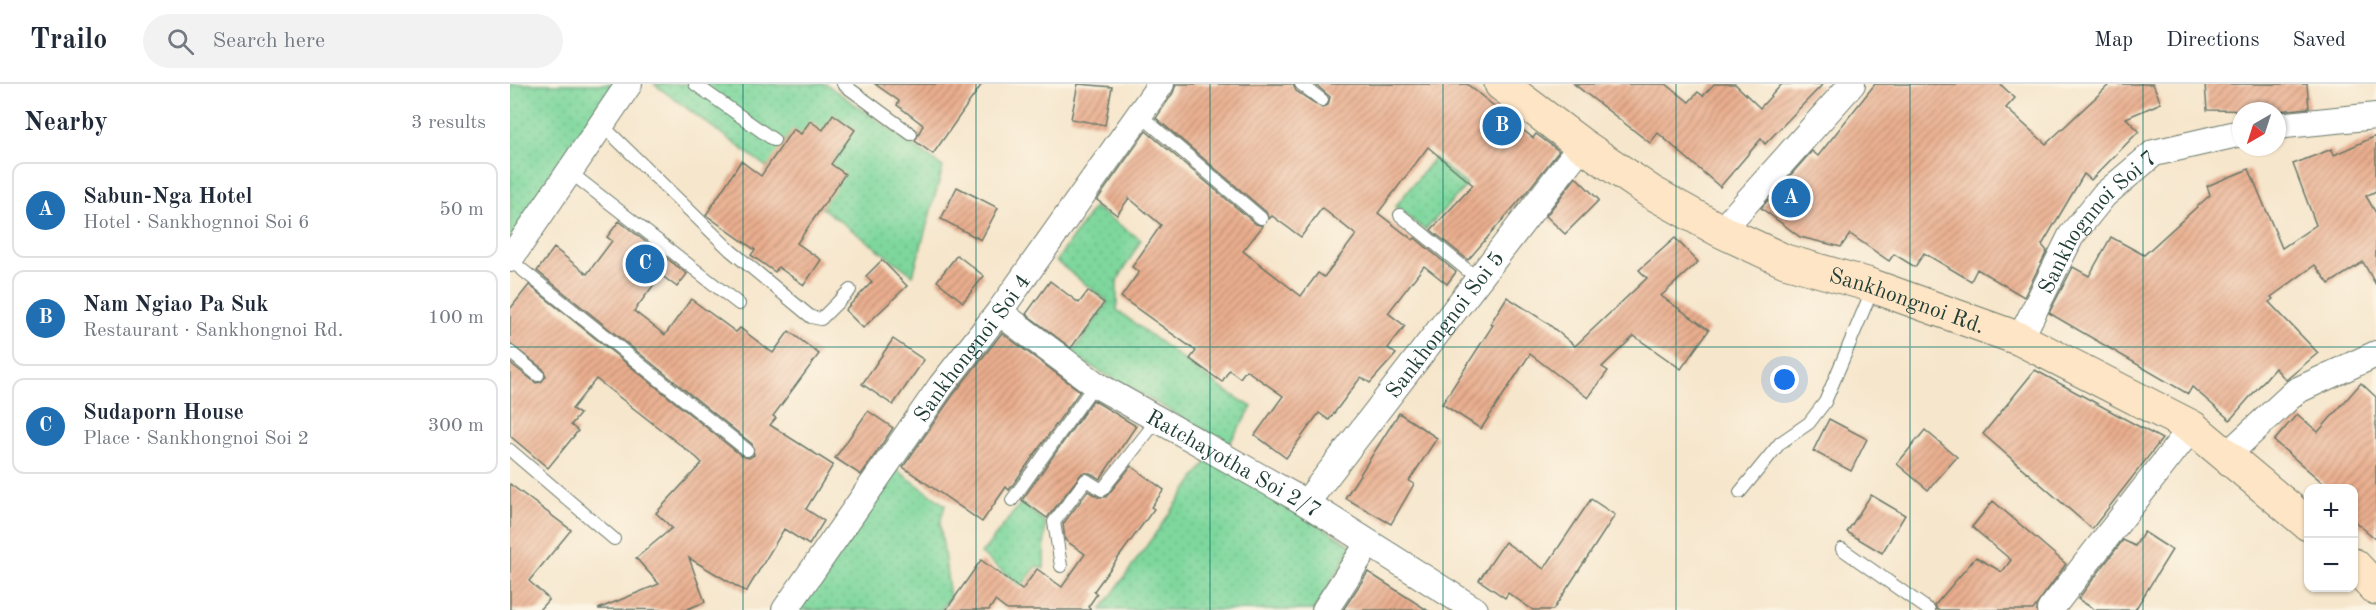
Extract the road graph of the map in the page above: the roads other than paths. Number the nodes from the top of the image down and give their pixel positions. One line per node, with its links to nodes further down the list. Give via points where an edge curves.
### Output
1 (629, 84): 12 (street)
2 (695, 84): 15 (lane)
3 (843, 84): 13 (lane)
4 (1161, 84): 9 (street, Sankhongnoi Soi 4)
5 (1301, 84): 8 (lane)
6 (1501, 84): 16 (street, Sankhongnoi Rd.)
7 (1851, 84): 20 (street)
8 (1322, 100)
9 (1139, 114): 19 (lane); 26 (street, Sankhongnoi Soi 4)
10 (2376, 116): 11 (street)
11 (2286, 125)
12 (603, 126): 17 (street); 24 (lane, via 730,250 811,317 826,316)
13 (911, 134)
14 (2232, 135): 27 (street, Sankhognnoi Soi 7, via 2154,153 2104,195 2070,236)
15 (774, 140)
16 (1582, 145): 20 (street, Sankhongnoi Rd., via 1651,192); 22 (street, Sankhongnoi Soi 5)
17 (571, 173): 21 (street); 25 (lane)
18 (1400, 215): 22 (lane)
19 (1261, 218)
20 (1721, 231): 23 (street, Sankhongnoi Rd., via 1785,261)
21 (510, 260): 35 (lane)
22 (1478, 279): 39 (street, Sankhongnoi Soi 5)
23 (1874, 287): 27 (street, Sankhongnoi Rd.); 37 (lane, via 1825,402 1809,423 1780,443)
24 (850, 290)
25 (740, 304)
26 (999, 312): 31 (street, Ratchayotha Soi 2/7); 47 (street, Sankhongnoi Soi 4, via 941,386)
27 (2019, 339): 33 (street, Sankhongnoi Rd.)
28 (510, 352): 30 (lane)
29 (2376, 354): 36 (street, via 2296,391)
30 (538, 375)
31 (1095, 384): 32 (street, Ratchayotha Soi 2/7); 38 (lane)
32 (1158, 419): 39 (street, Ratchayotha Soi 2/7); 44 (lane, via 1102,490 1086,480 1054,522)
33 (2192, 427): 36 (street, Sankhongnoi Rd.); 51 (street)
34 (510, 450): 41 (lane)
35 (747, 450)
36 (2227, 454): 40 (street, Sankhongnoi Rd.)
37 (1740, 492)
38 (1012, 500)
39 (1306, 503): 42 (street, Ratchayotha Soi 2/7)
40 (2304, 521)
41 (614, 539)
42 (1368, 544): 48 (street); 49 (street, Ratchayotha Soi 2/7)
43 (1842, 549): 50 (lane)
44 (1060, 566)
45 (2358, 569): 46 (street)
46 (2376, 588)
47 (784, 610)
48 (1325, 610)
49 (1475, 610)
50 (1929, 610)
51 (2050, 610)

